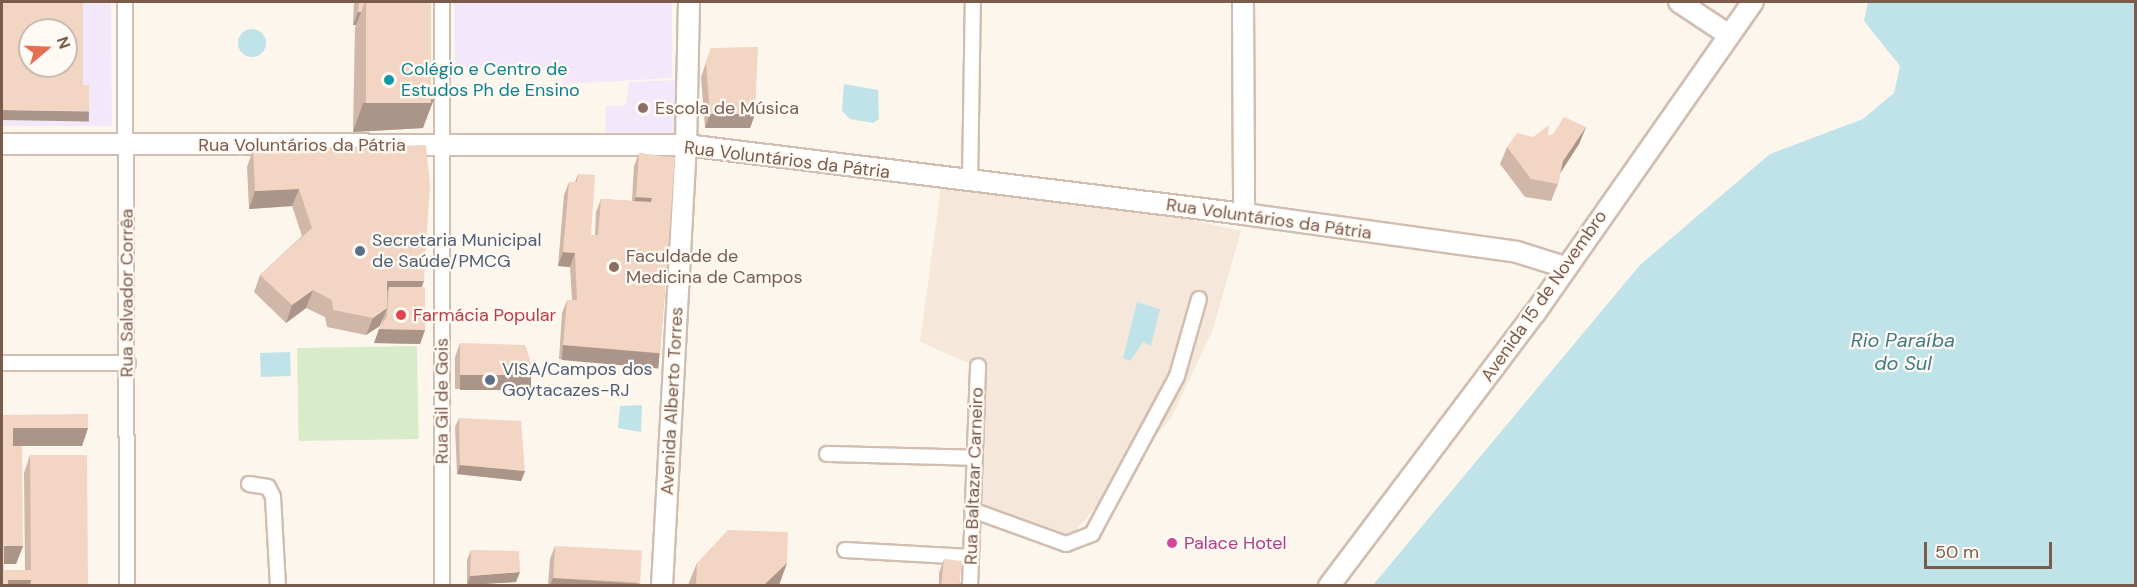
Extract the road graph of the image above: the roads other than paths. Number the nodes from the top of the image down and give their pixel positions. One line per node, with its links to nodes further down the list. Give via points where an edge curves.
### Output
1 (125, 2): 11 (street, Rua Salvador Corrêa)
2 (442, 2): 10 (street, Rua Gil de Gois)
3 (689, 2): 12 (main road, Avenida Alberto Torres)
4 (973, 2): 13 (street)
5 (1243, 2): 14 (main road)
6 (1679, 2): 8 (main road)
7 (1753, 2): 8 (main road, Avenida 15 de Novembro)
8 (1729, 35): 15 (main road, Avenida 15 de Novembro)
9 (2, 144): 11 (main road, Rua Voluntários da Pátria)
10 (442, 145): 11 (main road, Rua Voluntários da Pátria); 12 (main road, Rua Voluntários da Pátria); 28 (street, Rua Gil de Gois)
11 (126, 146): 18 (street, Rua Salvador Corrêa)
12 (687, 146): 13 (main road, Rua Voluntários da Pátria); 29 (main road, Avenida Alberto Torres)
13 (970, 183): 14 (main road, Rua Voluntários da Pátria)
14 (1244, 214): 15 (main road, Rua Voluntários da Pátria, via 1517,252)
15 (1565, 267): 31 (main road, Avenida 15 de Novembro)
16 (1199, 299): 23 (street, via 1177,376 1092,534 1066,544)
17 (2, 363): 18 (street)
18 (128, 363): 26 (street, Rua Salvador Corrêa)
19 (978, 366): 21 (street, Rua Baltazar Carneiro)
20 (827, 454): 21 (street)
21 (975, 458): 23 (street, Rua Baltazar Carneiro)
22 (249, 484): 27 (street, via 268,487 273,497)
23 (972, 510): 25 (street, Rua Baltazar Carneiro)
24 (845, 550): 25 (street)
25 (970, 557): 30 (street, Rua Baltazar Carneiro)
26 (127, 585)
27 (278, 585)
28 (442, 585)
29 (662, 585)
30 (970, 585)
31 (1329, 585)

